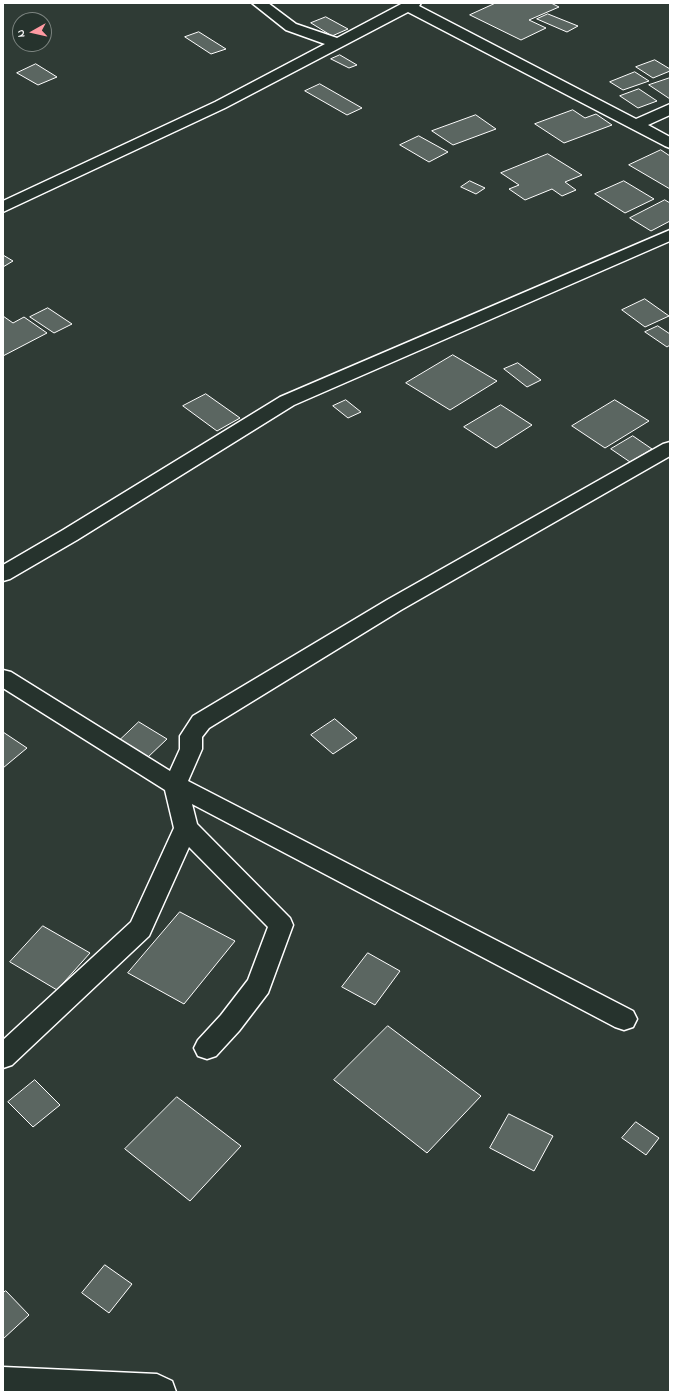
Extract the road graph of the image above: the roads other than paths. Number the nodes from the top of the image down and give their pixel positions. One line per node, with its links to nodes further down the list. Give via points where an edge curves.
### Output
1 (259, 3): 3 (street, via 291,27)
2 (411, 4): 3 (street); 5 (street)
3 (337, 43): 7 (street, via 220,104)
4 (670, 109): 5 (street)
5 (636, 125): 6 (street)
6 (670, 143)
7 (3, 207)
8 (670, 236): 10 (street, via 287,401)
9 (670, 448): 12 (street, via 394,605 201,722 191,736 192,749)
10 (3, 574)
11 (3, 678): 12 (street)
12 (175, 785): 13 (street); 14 (street)
13 (186, 828): 15 (street, via 281,925 259,985); 16 (street, via 140,929)
14 (624, 1019)
15 (207, 1048)
16 (3, 1057)
17 (3, 1382): 18 (street, via 157,1389)
18 (161, 1392)

